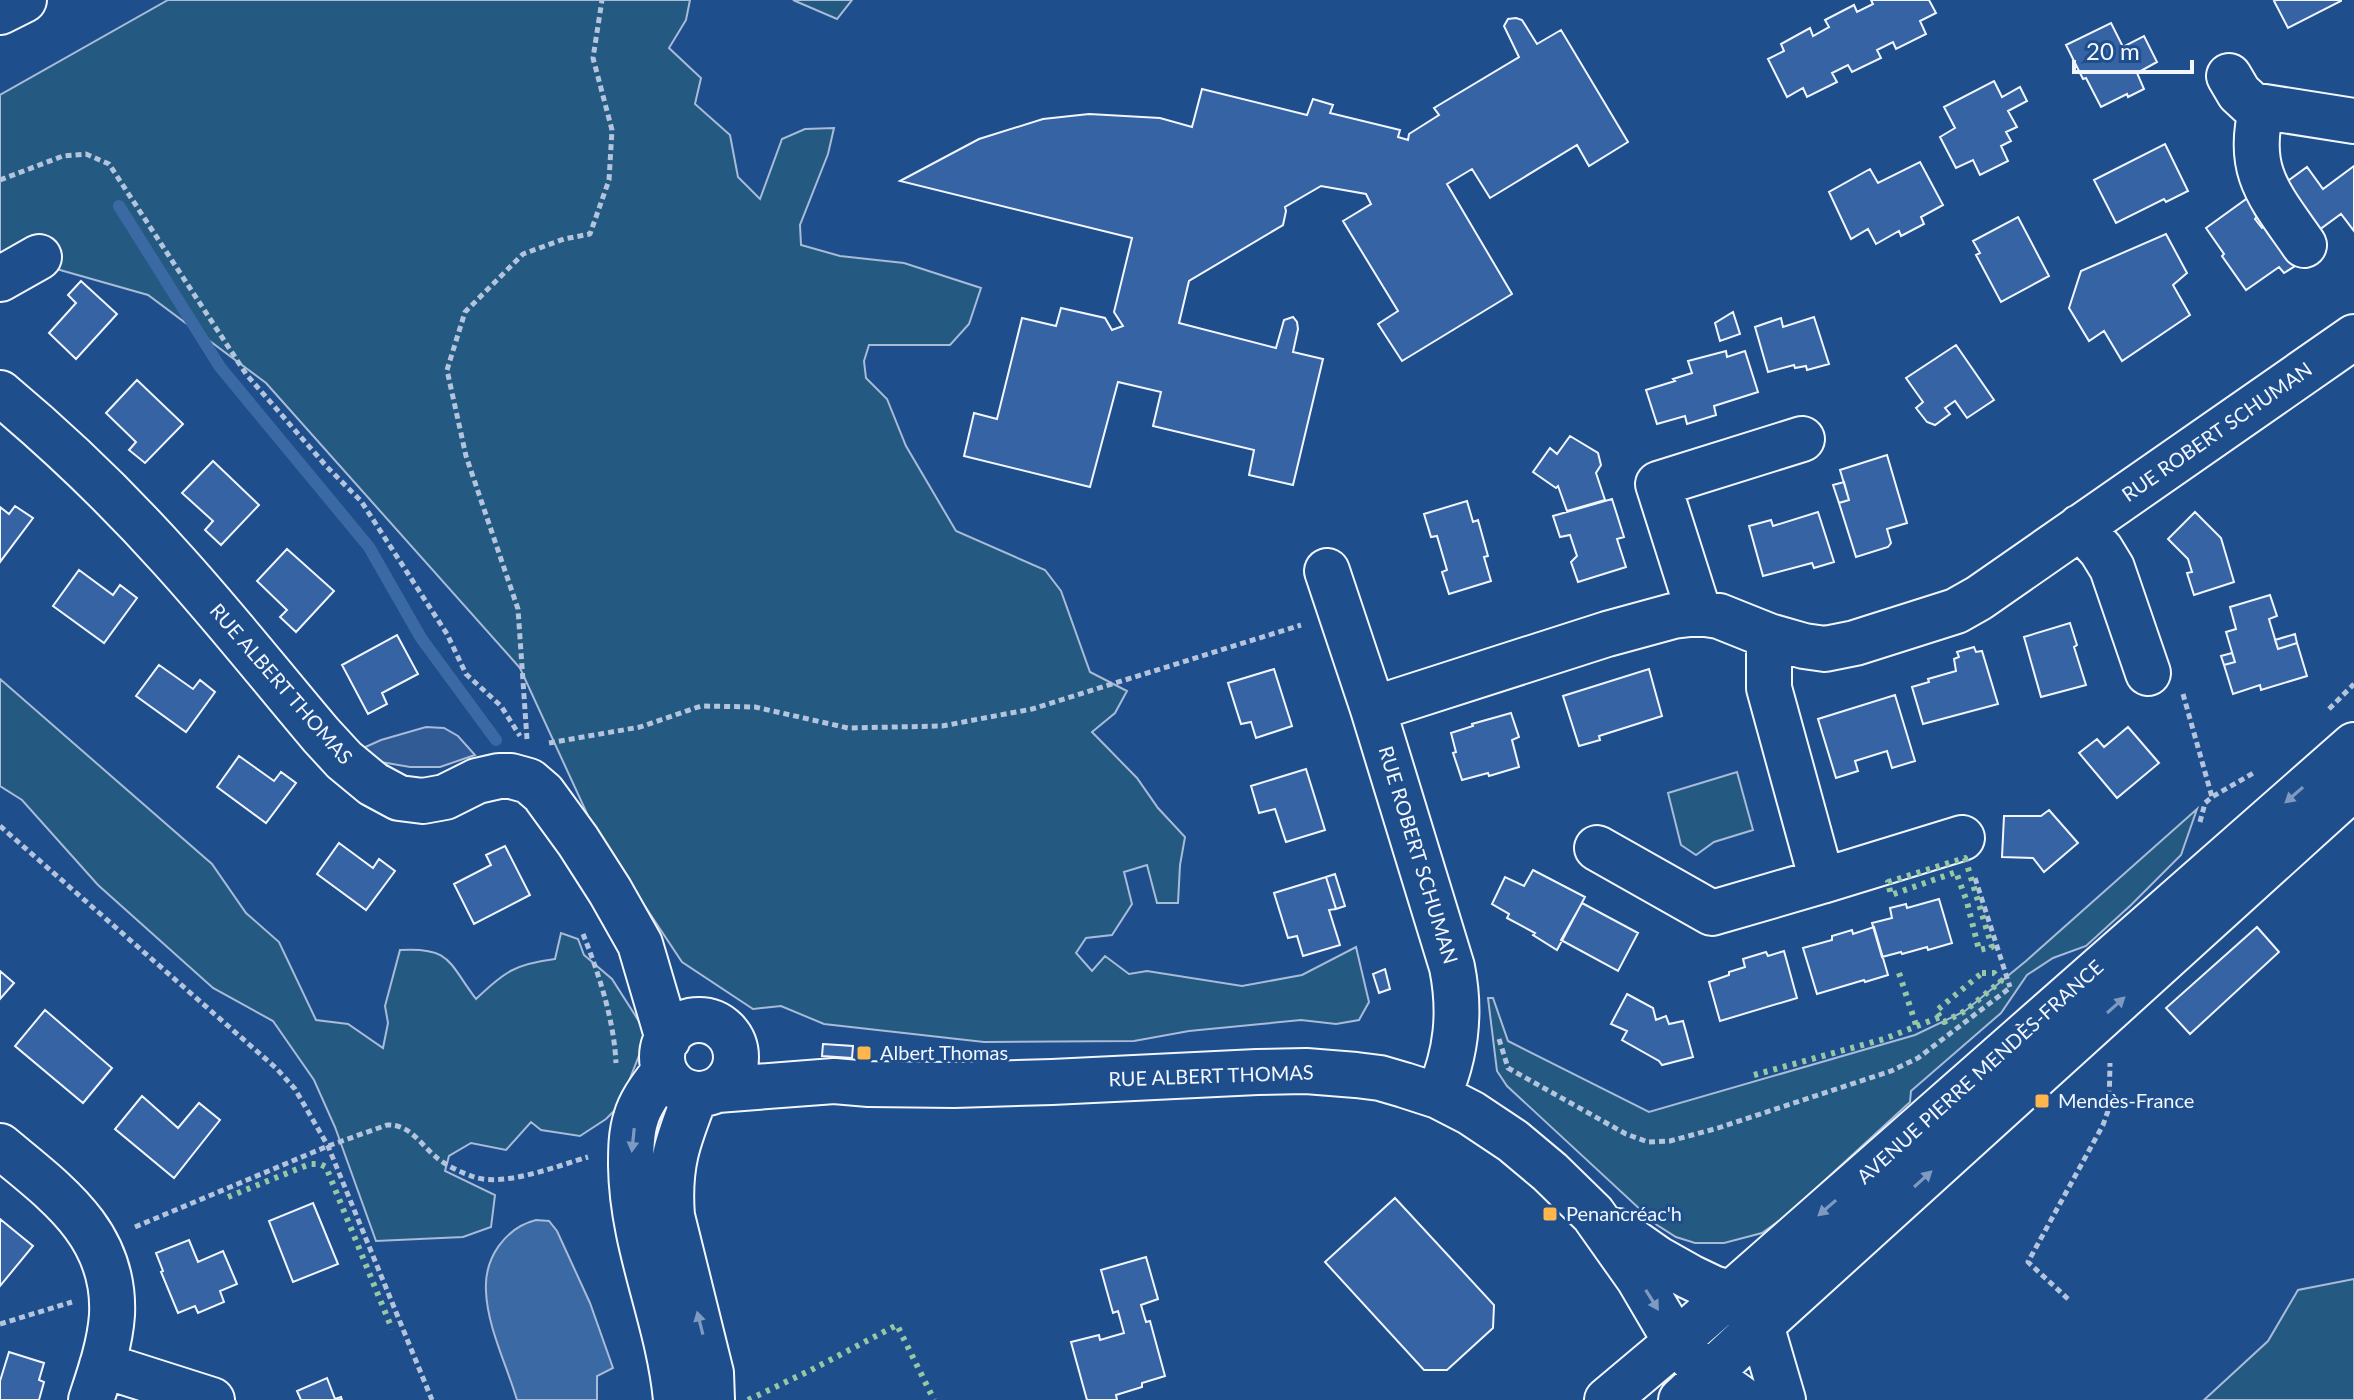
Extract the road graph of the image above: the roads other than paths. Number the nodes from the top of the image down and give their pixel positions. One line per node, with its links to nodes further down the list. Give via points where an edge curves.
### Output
1 (24, 0): 2 (main road)
2 (0, 12)
3 (2229, 76): 4 (main road, via 2239,93)
4 (2262, 107): 5 (main road); 6 (main road, via 2257,165 2269,194)
5 (2354, 121)
6 (2304, 245)
7 (39, 257): 8 (main road)
8 (0, 279)
9 (2354, 337): 12 (main road, RUE ROBERT SCHUMAN)
10 (0, 393): 23 (main road, RUE ALBERT THOMAS, via 99,481 151,536 344,760 399,798 423,801 499,776 529,781 578,841)
11 (1802, 439): 14 (main road, via 1658,484)
12 (2080, 527): 15 (main road, RUE ROBERT SCHUMAN, via 1956,611 1838,648); 16 (main road, via 2112,568)
13 (1327, 571): 17 (main road, RUE ROBERT SCHUMAN)
14 (1699, 613): 15 (main road, RUE ROBERT SCHUMAN); 17 (main road, RUE ROBERT SCHUMAN, via 1643,623)
15 (1769, 636): 22 (main road, via 1769,688)
16 (2148, 673)
17 (1373, 709): 27 (main road, RUE ROBERT SCHUMAN, via 1456,984 1455,1046)
18 (2338, 731): 30 (main road, AVENUE PIERRE MENDÈS-FRANCE, one-way to 30)
19 (2354, 787): 31 (main road, AVENUE PIERRE MENDÈS-FRANCE, one-way to 19)
20 (1962, 838): 22 (main road)
21 (1597, 848): 22 (main road, via 1712,913)
22 (1822, 881)
23 (640, 944): 24 (main road, RUE ALBERT THOMAS); 25 (main road, RUE ALBERT THOMAS)
24 (724, 1035): 25 (main road, via 737,1060 727,1082); 25 (main road, via 699,1021 676,1029); 26 (main road, RUE ALBERT THOMAS)
25 (686, 1073): 26 (main road, RUE ALBERT THOMAS); 36 (main road, one-way to 36, via 643,1100 631,1146 642,1247); 37 (main road, one-way to 25, via 711,1373 670,1191)
26 (834, 1081): 27 (main road, RUE ALBERT THOMAS, via 954,1085 1306,1071 1380,1078)
27 (1438, 1096): 29 (main road, RUE ALBERT THOMAS, via 1513,1141)
28 (0, 1146): 33 (main road, via 77,1213 97,1243 108,1275 112,1314)
29 (1593, 1214): 30 (main road, RUE ALBERT THOMAS, via 1658,1259); 32 (main road, RUE ALBERT THOMAS, one-way to 32)
30 (1730, 1293): 31 (main road); 32 (main road, AVENUE PIERRE MENDÈS-FRANCE)
31 (1761, 1325): 34 (main road, AVENUE PIERRE MENDÈS-FRANCE); 40 (main road)
32 (1676, 1342): 34 (main road, RUE ALBERT THOMAS); 38 (main road, AVENUE PIERRE MENDÈS-FRANCE)
33 (97, 1383): 35 (main road)
34 (1695, 1388): 39 (main road, RUE ALBERT THOMAS)
35 (212, 1400)
36 (676, 1400)
37 (712, 1400)
38 (1607, 1400)
39 (1743, 1400)
40 (1783, 1400)

